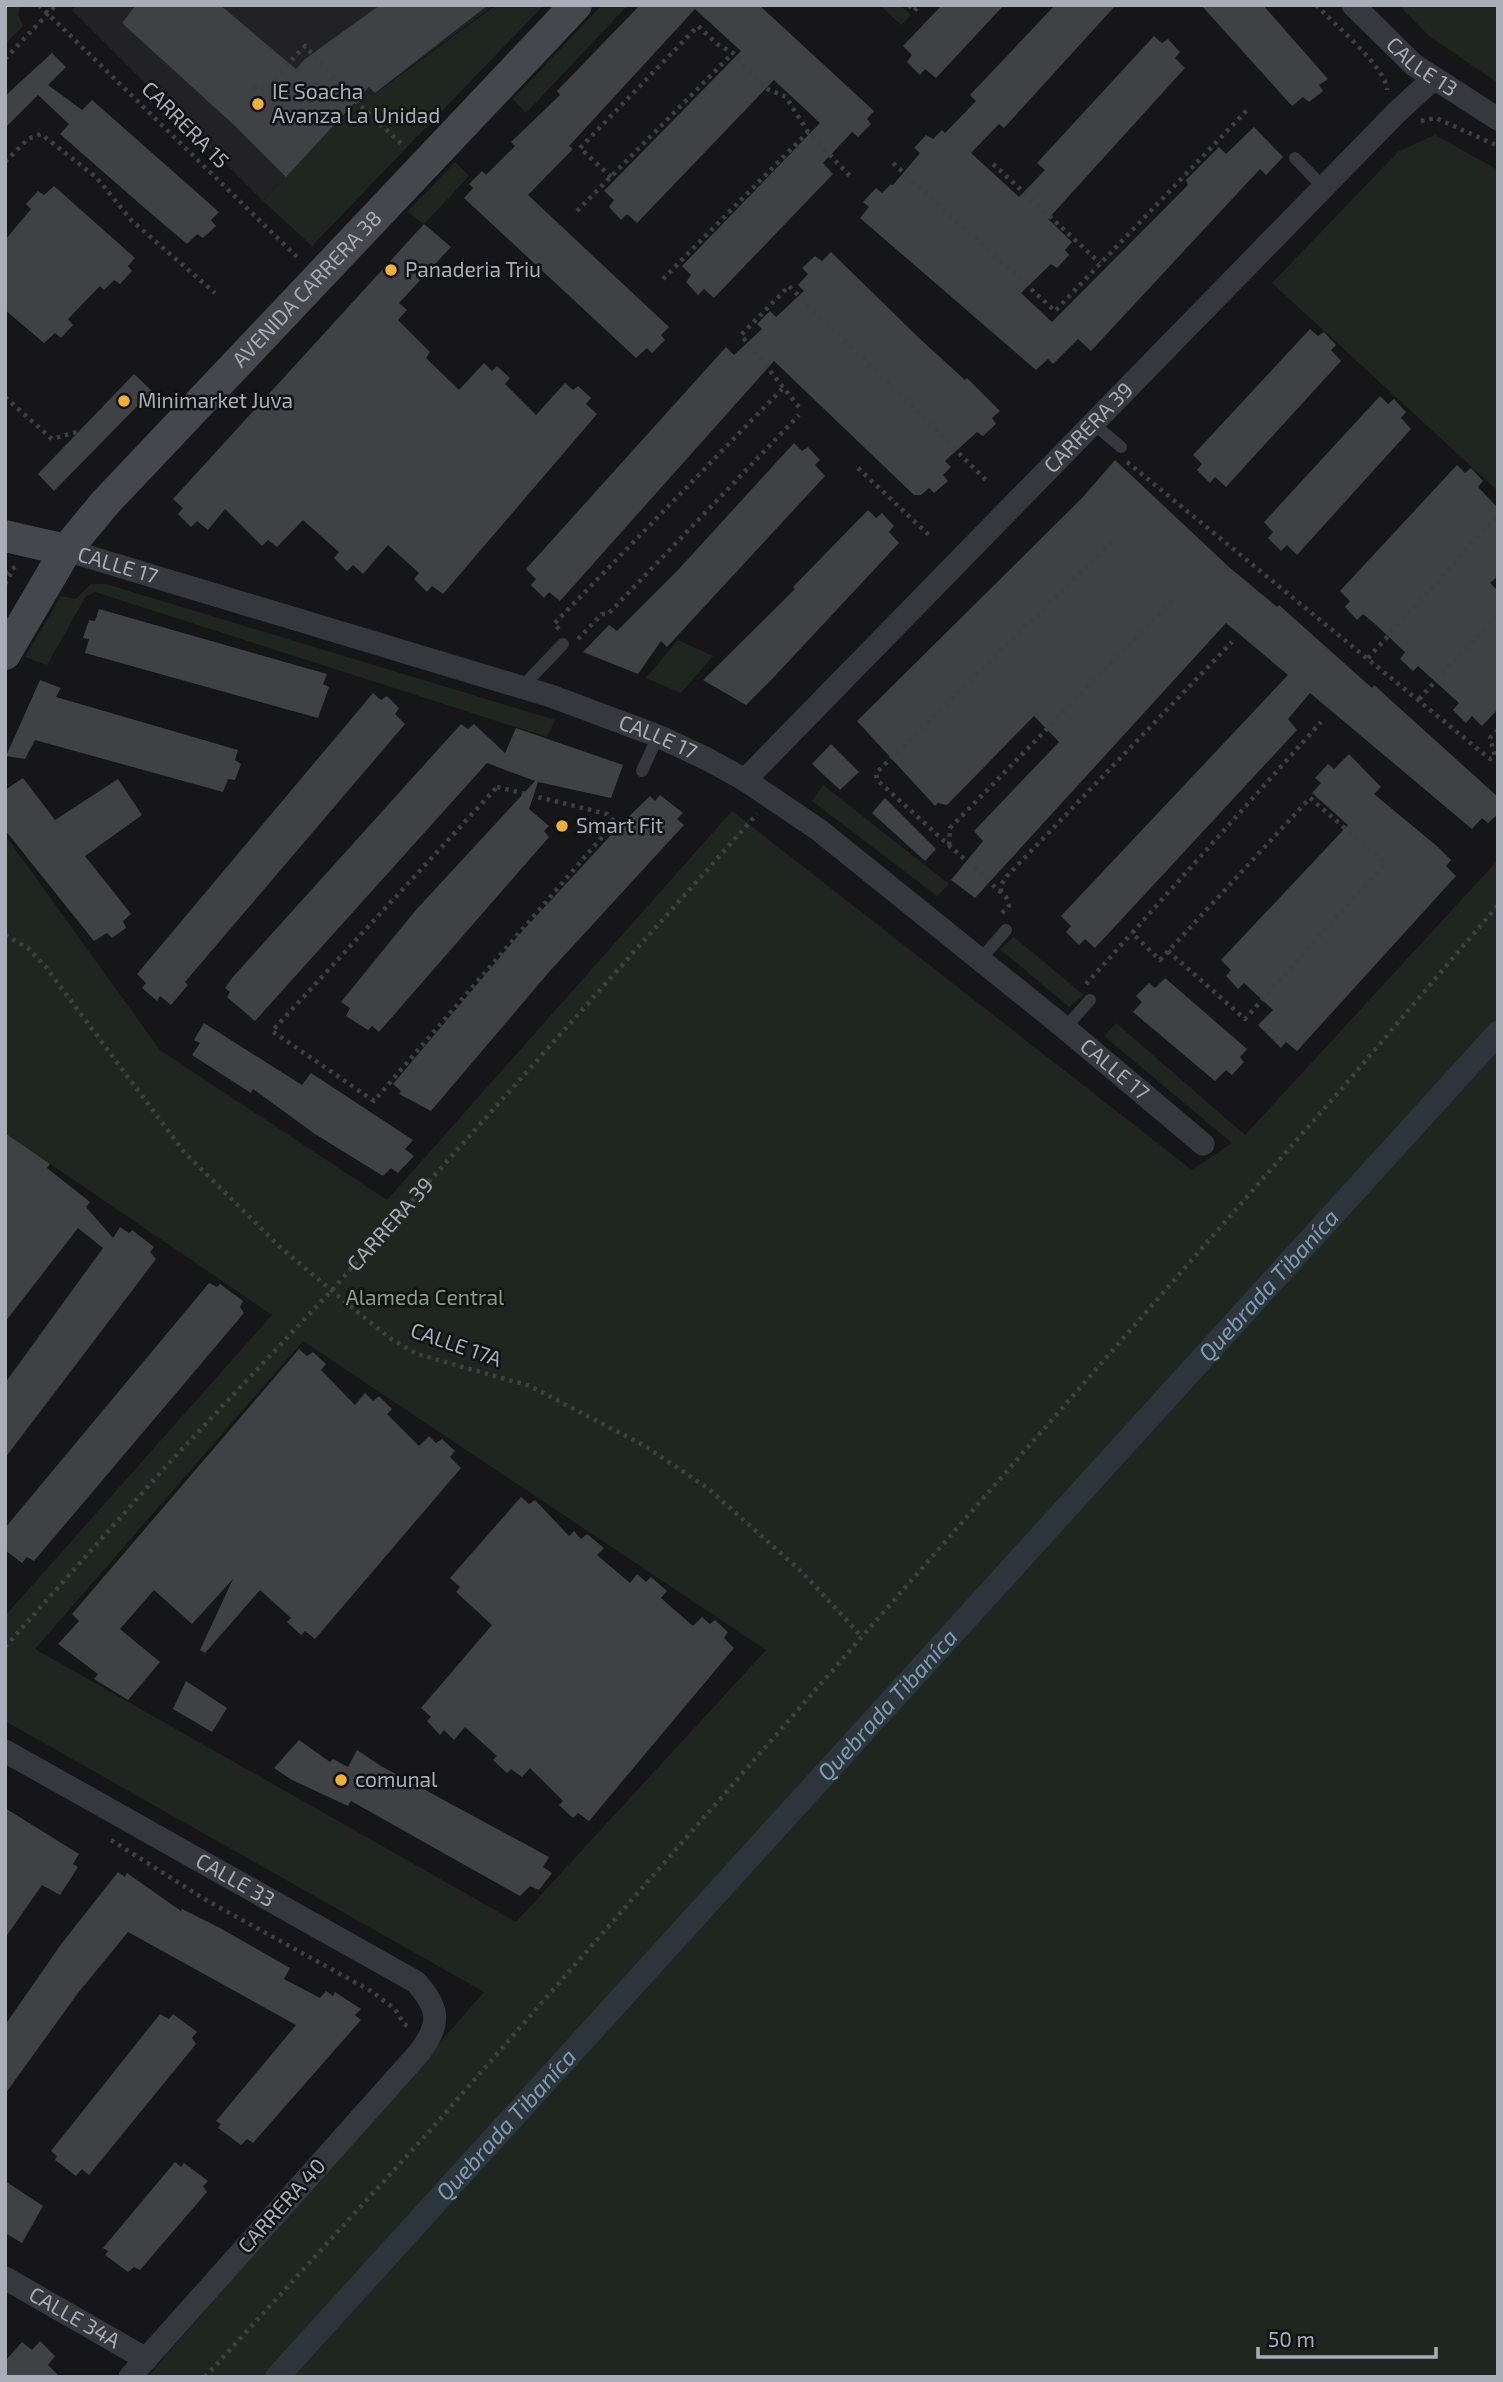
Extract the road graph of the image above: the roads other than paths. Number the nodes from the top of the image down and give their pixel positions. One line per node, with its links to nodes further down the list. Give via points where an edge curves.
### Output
1 (576, 5): 10 (main road, AVENIDA CARRERA 38, via 128,478)
2 (1353, 5): 3 (street, CALLE 13)
3 (1433, 79): 4 (street, CALLE 13); 6 (street, CARRERA 39)
4 (1498, 120)
5 (1296, 158): 6 (lane)
6 (1325, 189): 7 (street, CARRERA 39)
7 (1094, 424): 8 (lane); 16 (street, CARRERA 39)
8 (1119, 450)
9 (5, 536): 10 (main road, CALLE 17)
10 (66, 550): 12 (main road, AVENIDA CARRERA 38); 13 (street, CALLE 17)
11 (564, 638): 13 (lane)
12 (5, 654)
13 (522, 687): 14 (street, CALLE 17)
14 (658, 737): 15 (lane); 16 (street, CALLE 17)
15 (642, 771)
16 (745, 780): 18 (street, CALLE 17, via 819,830)
17 (1006, 930): 18 (lane)
18 (974, 955): 20 (street, CALLE 17)
19 (1090, 1000): 20 (lane)
20 (1065, 1028): 21 (street, CALLE 17)
21 (1203, 1144)
22 (5, 1751): 23 (street, CALLE 33, via 415,1982 430,1998)
23 (434, 2034): 25 (street, CARRERA 40)
24 (5, 2278): 25 (street, CALLE 34A)
25 (146, 2359): 26 (street, CARRERA 40)
26 (130, 2377)

